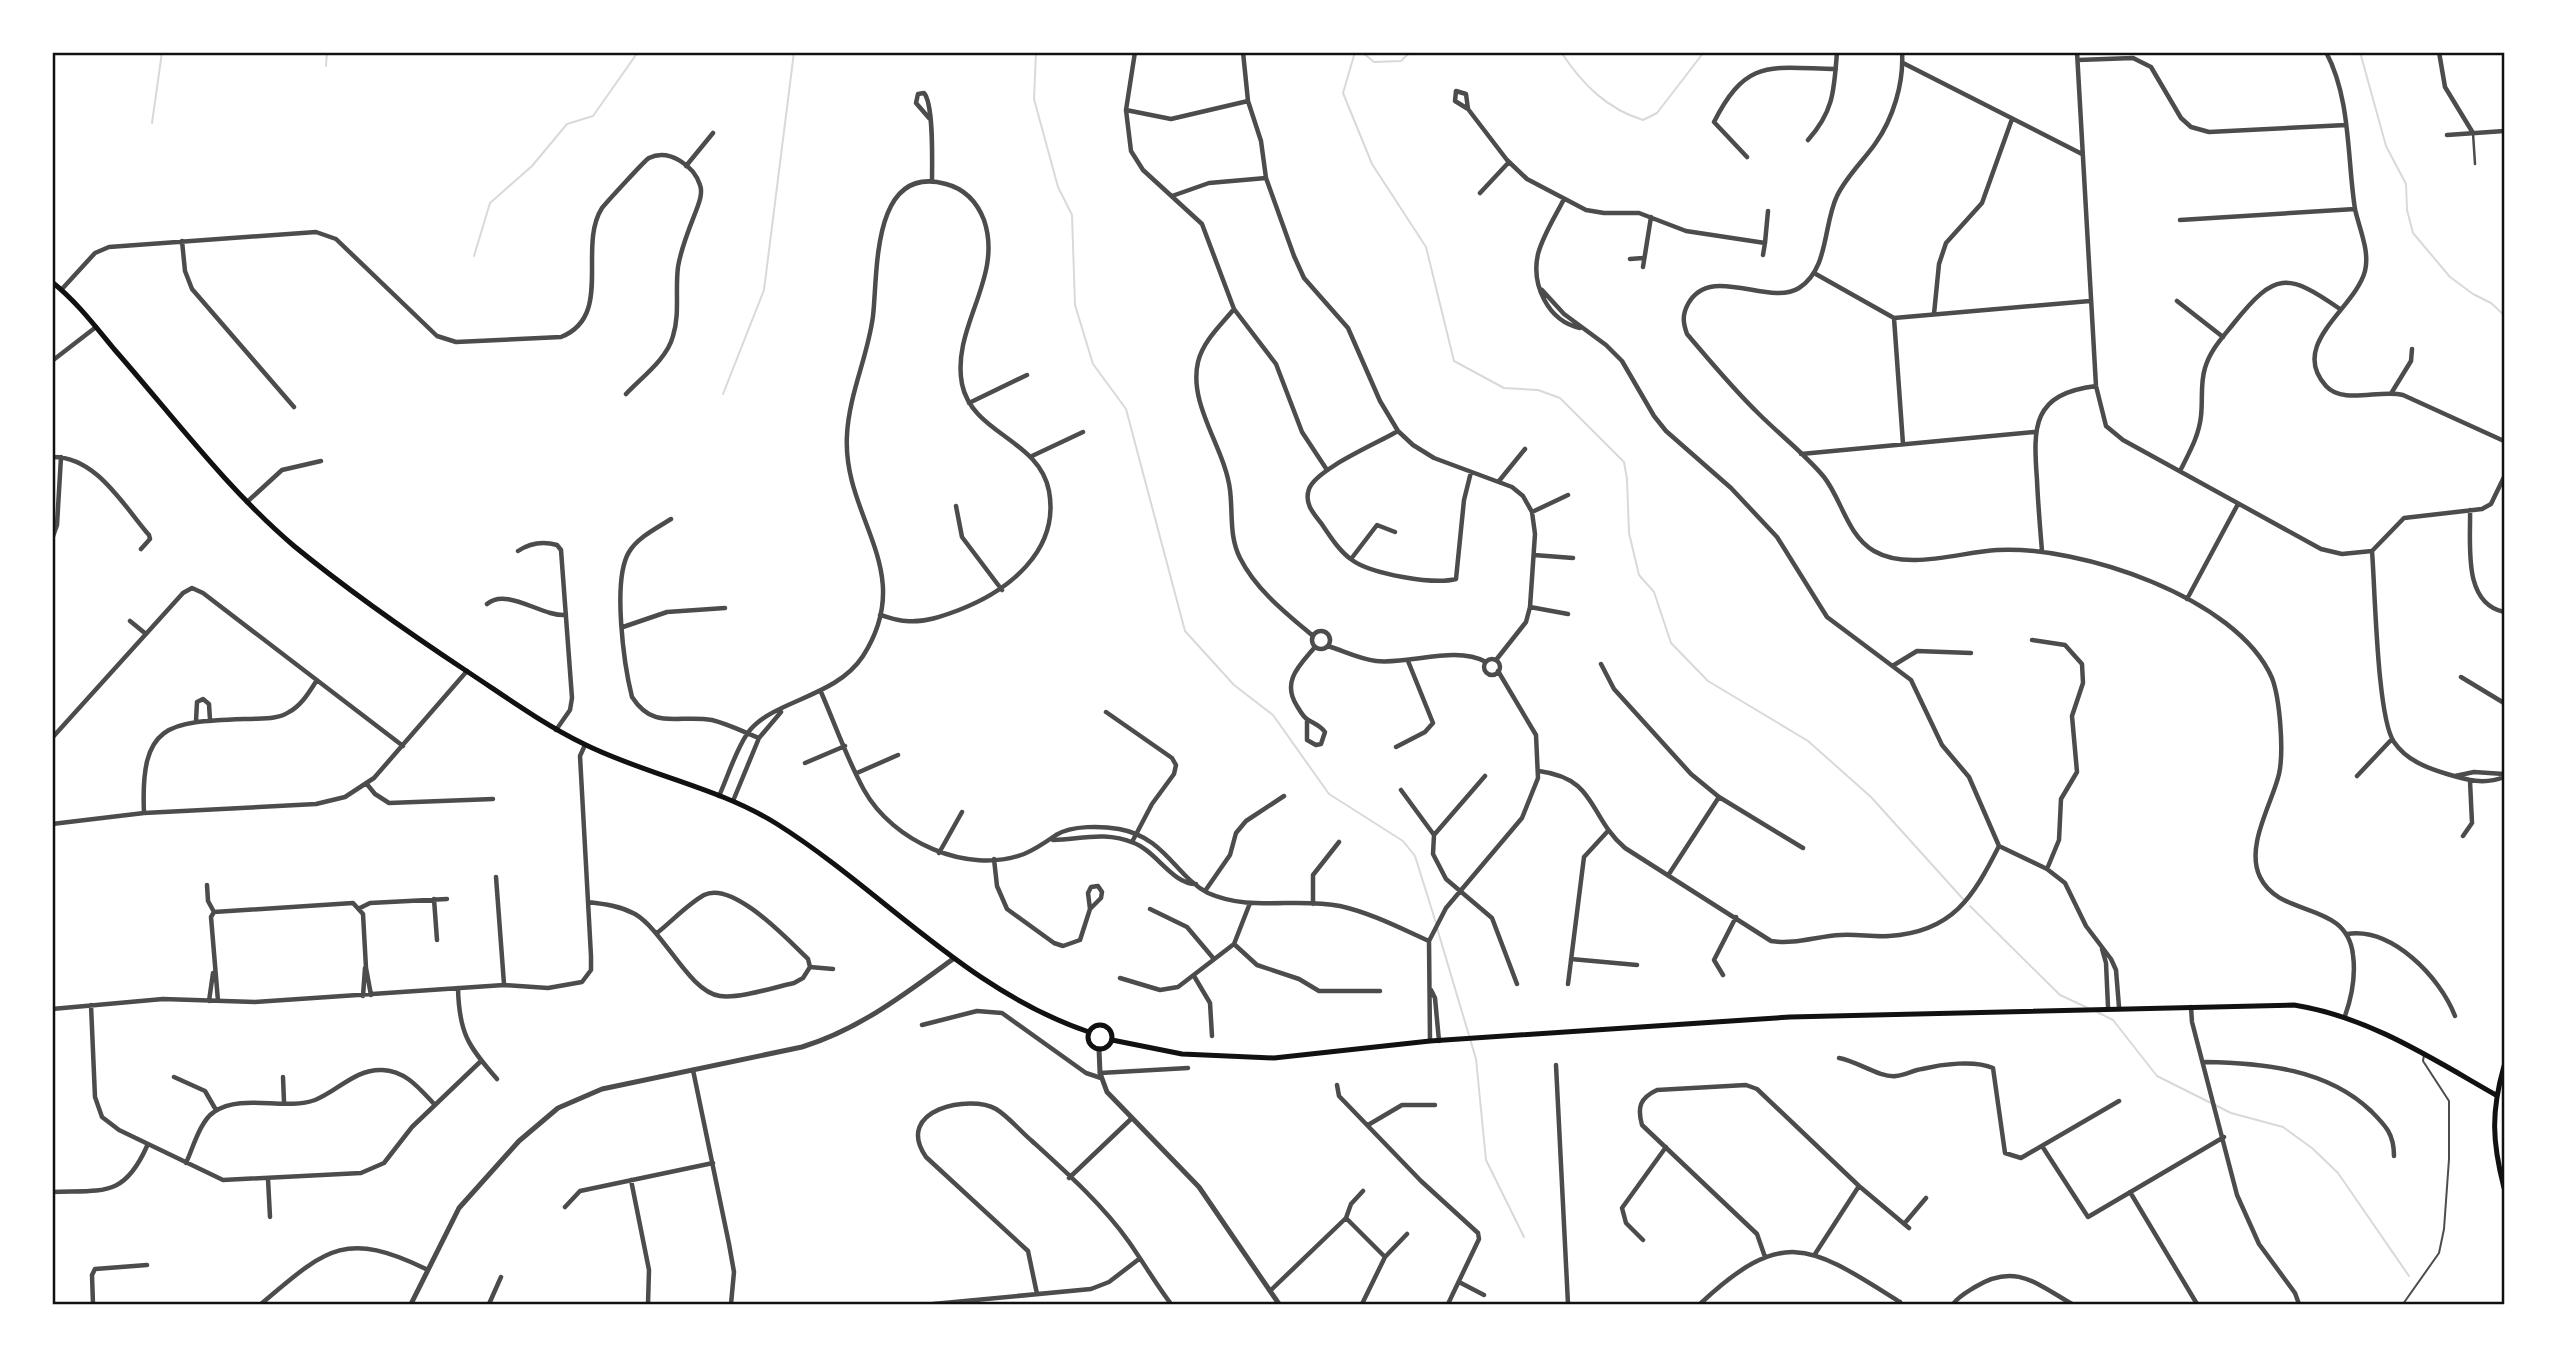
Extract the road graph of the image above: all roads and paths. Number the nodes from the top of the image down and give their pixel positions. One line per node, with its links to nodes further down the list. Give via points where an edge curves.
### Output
1 (1243, 52): 11 (street)
2 (1837, 52): 10 (street)
3 (1902, 52): 9 (street)
4 (2077, 52): 8 (street)
5 (2326, 52): 16 (street, via 2333,64)
6 (2439, 52): 19 (street, via 2445,87)
7 (1135, 53): 13 (street)
8 (2078, 61): 16 (street, via 2133,58 2151,67 2180,118 2190,127 2209,132); 22 (street)
9 (1903, 62): 15 (street); 42 (street, via 1888,120 1837,196)
10 (1836, 69): 21 (street, via 1829,110); 23 (street, via 1764,69 1737,83 1714,122)
11 (1248, 101): 13 (street, via 1171,119); 27 (street, via 1261,141)
12 (1468, 109): 24 (street)
13 (1126, 110): 30 (street, via 1131,151 1143,170)
14 (929, 118): 14 (street, via 916,103 918,94 928,97); 28 (street)
15 (2012, 119): 22 (street); 49 (street, via 1982,203 1946,243)
16 (2346, 125): 32 (street)
17 (2504, 131): 19 (street)
18 (713, 133): 26 (street)
19 (2473, 133): 20 (street); 25 (street)
20 (2448, 135)
21 (1808, 140)
22 (2082, 154): 45 (street)
23 (1747, 157)
24 (1509, 162): 29 (street); 31 (street, via 1527,180)
25 (2475, 164)
26 (686, 166): 36 (street, via 663,155 648,158 603,207 593,228 593,277 585,317 574,331 561,337 456,342 437,336 336,239 316,232); 58 (street, via 700,186 700,201 678,267 673,338)
27 (1266, 178): 30 (street, via 1209,183); 61 (street, via 1304,278 1348,328)
28 (932, 181): 59 (street, via 970,197 984,221 990,247 984,285 959,363); 101 (street, via 910,188 894,201 883,223 873,320 847,433 851,481 878,550 884,584)
29 (1480, 193)
30 (1171, 196): 47 (street, via 1202,224)
31 (1564, 199): 34 (street, via 1596,212 1636,212); 114 (street, via 1537,258 1542,290 1580,328 1606,345 1666,430 1777,537 1828,617)
32 (2356, 209): 35 (street); 48 (street, via 2365,270)
33 (1768, 211): 37 (street)
34 (1651, 217): 37 (street, via 1686,231); 39 (street)
35 (2180, 220)
36 (182, 241): 44 (street, via 129,243 95,253); 60 (street, via 192,289)
37 (1765, 243): 38 (street)
38 (1763, 255)
39 (1643, 258): 40 (street); 41 (street)
40 (1630, 259)
41 (1643, 267)
42 (1814, 273): 50 (street); 67 (street, via 1797,290 1785,294 1727,286 1710,289 1690,300 1683,323 1709,360)
43 (52, 282): 44 (main road)
44 (62, 289): 51 (main road)
45 (2090, 301): 49 (street); 56 (street)
46 (2177, 301): 52 (street)
47 (1234, 309): 72 (street, via 1276,365 1302,432); 105 (street, via 1204,346 1196,375 1230,489 1236,547 1269,597)
48 (2340, 309): 52 (street, via 2305,285 2270,286 2258,293); 57 (street, via 2314,353 2315,366 2326,386 2338,395)
49 (1934, 314): 50 (street)
50 (1894, 318): 65 (street)
51 (96, 327): 54 (street); 78 (main road)
52 (2223, 337): 73 (street, via 2205,365 2196,440)
53 (2412, 349): 57 (street)
54 (52, 361)
55 (1027, 375): 59 (street)
56 (2096, 386): 63 (street, via 2072,389 2056,398); 73 (street, via 2106,426)
57 (2392, 392): 64 (street)
58 (626, 394)
59 (969, 404): 70 (street)
60 (294, 407)
61 (1398, 431): 72 (street); 74 (street, via 1434,458)
62 (1083, 432): 70 (street)
63 (2034, 432): 65 (street); 88 (street)
64 (2504, 441)
65 (1903, 444): 67 (street)
66 (1525, 449): 76 (street)
67 (1800, 454): 88 (street, via 1824,478 1866,546 1890,558)
68 (52, 457): 69 (street)
69 (61, 457): 85 (street); 86 (street, via 81,461 92,470 149,535)
70 (1032, 457): 93 (street, via 1049,491 1047,528 1024,571)
71 (321, 461): 78 (street, via 282,470)
72 (1327, 470): 92 (street, via 1312,482 1307,501)
73 (2180, 471): 79 (street)
74 (1471, 472): 76 (street); 92 (street, via 1457,579 1386,573)
75 (2504, 477): 81 (street, via 2491,504)
76 (1499, 481): 82 (street, via 1523,496)
77 (1568, 495): 82 (street)
78 (247, 502): 115 (main road, via 294,545)
79 (2238, 504): 89 (street, via 2322,550 2342,554); 94 (street)
80 (956, 506): 93 (street, via 962,537)
81 (2470, 510): 89 (street, via 2404,518); 98 (street, via 2478,595 2493,609)
82 (1532, 512): 90 (street)
83 (671, 519): 103 (street, via 629,552 621,572)
84 (1395, 531): 92 (street, via 1377,525)
85 (52, 539)
86 (141, 549)
87 (518, 551): 100 (street, via 529,545 557,545 561,550)
88 (2042, 551): 94 (street, via 2123,570)
89 (2372, 551): 130 (street, via 2384,712)
90 (1534, 555): 91 (street); 96 (street)
91 (1573, 558)
92 (1350, 559)
93 (1002, 590): 101 (street, via 936,618 906,621)
94 (2187, 599): 183 (street, via 2252,649 2273,680 2281,752 2255,849 2258,875 2277,897 2331,918)
95 (487, 604): 100 (street, via 494,599 511,600 549,615)
96 (1530, 607): 99 (street); 110 (street, via 1526,622)
97 (724, 608): 103 (street, via 667,612)
98 (2504, 612)
99 (1568, 614)
100 (566, 615): 126 (street, via 572,698 570,710)
101 (880, 615): 119 (street, via 858,662)
102 (130, 621): 104 (street)
103 (623, 627): 127 (street, via 629,685 641,712 661,719 711,720)
104 (146, 635): 118 (street, via 192,588); 128 (street)
105 (1313, 636): 107 (street, via 1326,633); 108 (street)
106 (2032, 640): 165 (street, via 2065,645 2082,664 2083,683 2072,716 2077,772 2061,799 2059,840)
107 (1328, 646): 108 (street); 111 (street, via 1364,659)
108 (1315, 647): 123 (street, via 1290,681 1294,702)
109 (1971, 653): 114 (street, via 1917,651)
110 (1496, 660): 112 (street); 116 (street)
111 (1408, 662): 112 (street, via 1462,656); 134 (street, via 1433,723)
112 (1486, 662): 116 (street, via 1488,673)
113 (1601, 664): 148 (street, via 1615,690 1664,747)
114 (1894, 665): 161 (street, via 1911,680 1942,745 1969,777)
115 (467, 671): 126 (main road); 132 (street)
116 (1498, 671): 137 (street, via 1536,735)
117 (2461, 677): 120 (street)
118 (317, 680): 124 (street, via 298,706 281,716); 132 (street)
119 (821, 692): 121 (street); 133 (street)
120 (2504, 704)
121 (785, 709): 127 (street, via 764,718); 129 (street)
122 (1105, 712): 155 (street, via 1176,765)
123 (1307, 719): 123 (street, via 1307,740 1321,744 1325,732)
124 (210, 720): 125 (street); 125 (street, via 209,704 203,699 196,705)
125 (196, 721): 152 (street, via 171,727 146,758)
126 (556, 730): 131 (main road)
127 (747, 733): 129 (street); 146 (street)
128 (52, 738)
129 (759, 738): 150 (street)
130 (2392, 739): 141 (street); 142 (street, via 2417,763)
131 (585, 745): 146 (main road); 174 (street, via 580,756)
132 (403, 746): 144 (street)
133 (845, 746): 136 (street); 138 (street)
134 (1396, 747)
135 (898, 755): 138 (street)
136 (805, 763)
137 (1539, 771): 154 (street, via 1575,782 1589,796); 171 (street, via 1522,818)
138 (857, 773): 163 (street, via 880,811)
139 (2504, 775): 142 (street, via 2474,772); 143 (street)
140 (1485, 776): 156 (street)
141 (2357, 776)
142 (2454, 776): 143 (street)
143 (2470, 781): 157 (street, via 2472,823)
144 (366, 783): 149 (street, via 389,803); 152 (street, via 345,797 316,804)
145 (1401, 790): 156 (street)
146 (719, 796): 150 (main road)
147 (1284, 796): 170 (street, via 1245,821 1230,855)
148 (1719, 797): 162 (street); 166 (street)
149 (493, 799)
150 (733, 802): 188 (main road, via 774,822 819,853)
151 (962, 812): 163 (street)
152 (144, 813): 153 (street)
153 (52, 824)
154 (1607, 832): 166 (street); 190 (street, via 1584,857)
155 (1135, 834): 158 (street, via 1080,828); 159 (street); 168 (street, via 1167,855)
156 (1434, 835): 171 (street, via 1436,863)
157 (2463, 836)
158 (1052, 840): 159 (street, via 1100,835); 164 (street, via 1023,854)
159 (1132, 842): 168 (street, via 1186,882)
160 (1339, 842): 176 (street, via 1314,875)
161 (1999, 846): 165 (street); 181 (street, via 1966,904 1948,919 1911,934 1838,935 1786,943 1771,940)
162 (1803, 848)
163 (939, 853): 164 (street)
164 (993, 859): 178 (street, via 1007,909 1054,943 1063,946 1080,940)
165 (2048, 869): 187 (street, via 2065,883)
166 (1669, 874): 181 (street)
167 (496, 877): 201 (street)
168 (1196, 884): 170 (street)
169 (207, 885): 180 (street)
170 (1205, 891): 175 (street)
171 (1460, 892): 185 (street); 199 (street, via 1492,918)
172 (447, 899): 173 (street)
173 (434, 900): 177 (street, via 370,903); 184 (street)
174 (589, 902): 182 (street, via 612,904 636,915); 201 (street, via 591,970 582,982 548,988)
175 (1250, 903): 176 (street); 186 (street)
176 (1313, 904): 185 (street, via 1373,916)
177 (360, 908): 180 (street, via 353,903); 193 (street)
178 (1090, 909): 178 (street, via 1101,898 1098,886 1088,892)
179 (1150, 909): 189 (street, via 1187,927)
180 (214, 912): 195 (street)
181 (1736, 917): 196 (street, via 1714,960)
182 (657, 933): 192 (street, via 704,991 718,996 794,982); 192 (street, via 715,892 747,904 808,958)
183 (2347, 934): 214 (street, via 2354,963); 215 (street, via 2362,932 2382,939 2411,958 2438,983)
184 (437, 940)
185 (1429, 941): 203 (street)
186 (1234, 944): 189 (street); 204 (street, via 1257,965 1319,991)
187 (2101, 945): 210 (street); 211 (street, via 2116,970)
188 (953, 959): 217 (main road, via 1013,999); 230 (street, via 869,1019 835,1037)
189 (1214, 959): 197 (street)
190 (1571, 959): 191 (street); 200 (street)
191 (1637, 965)
192 (810, 967): 194 (street)
193 (366, 968): 205 (street); 206 (street)
194 (833, 969)
195 (213, 972): 207 (street); 208 (street)
196 (1723, 975)
197 (1194, 976): 198 (street, via 1160,990); 218 (street, via 1210,1003)
198 (1120, 978)
199 (1517, 984)
200 (1568, 984)
201 (504, 985): 202 (street)
202 (458, 988): 205 (street); 225 (street, via 462,1031)
203 (1430, 990): 220 (street); 221 (street, via 1435,998)
204 (1380, 991)
205 (371, 995): 206 (street)
206 (363, 996): 208 (street)
207 (209, 1001): 208 (street); 209 (street, via 163,999)
208 (218, 1001)
209 (91, 1005): 213 (street); 245 (street, via 97,1106 107,1123)
210 (2108, 1007): 211 (main road); 221 (main road, via 1790,1017)
211 (2119, 1007): 212 (main road)
212 (2191, 1007): 214 (main road, via 2294,1005); 226 (street)
213 (52, 1009)
214 (2344, 1016): 223 (main road)
215 (2455, 1016)
216 (922, 1024): 231 (street, via 977,1011 1002,1013 1086,1073)
217 (1089, 1032): 219 (main road, via 1101,1024 1112,1032); 222 (main road, via 1089,1040)
218 (1212, 1036)
219 (1112, 1040): 220 (main road, via 1182,1054 1274,1058); 222 (main road)
220 (1430, 1041): 221 (main road)
221 (1439, 1041)
222 (1099, 1048): 231 (street)
223 (2424, 1054): 236 (main road); 294 (lane, via 2423,1062 2449,1101 2444,1229 2439,1253)
224 (1839, 1058): 246 (street, via 1896,1076 1924,1068 1983,1064 1993,1068 2005,1153 2021,1158)
225 (481, 1061): 234 (street); 239 (street)
226 (2205, 1062): 244 (street); 248 (street, via 2306,1073 2327,1080 2357,1098 2390,1130)
227 (1556, 1065): 288 (street)
228 (2504, 1066): 236 (main road)
229 (1188, 1068): 231 (street)
230 (693, 1070): 250 (street); 270 (street, via 602,1089 558,1108 519,1141 459,1208)
231 (1101, 1076): 242 (street, via 1107,1092)
232 (174, 1077): 241 (street, via 205,1090)
233 (283, 1077): 238 (street)
234 (497, 1079)
235 (1337, 1086): 243 (street, via 1339,1096)
236 (2496, 1095): 255 (main road, via 2494,1137)
237 (2119, 1101): 246 (street)
238 (284, 1102): 239 (street, via 314,1101 363,1072 382,1070 404,1075); 241 (street)
239 (434, 1104): 252 (street, via 391,1156 373,1170)
240 (1435, 1105): 243 (street, via 1402,1105)
241 (216, 1110): 249 (street, via 204,1123)
242 (1132, 1118): 251 (street); 273 (street, via 1199,1187)
243 (1368, 1125): 272 (street, via 1478,1233)
244 (2224, 1137): 258 (street); 293 (street, via 2246,1219)
245 (147, 1146): 249 (street); 256 (street, via 136,1171 114,1188)
246 (2042, 1146): 258 (street, via 2088,1217)
247 (1666, 1147): 254 (street, via 1642,1125 1639,1108 1646,1095 1657,1090 1746,1085 1758,1089); 264 (street, via 1622,1208 1626,1223); 267 (street, via 1757,1234)
248 (2395, 1156)
249 (186, 1163): 252 (street, via 223,1180)
250 (713, 1163): 253 (street); 282 (street, via 734,1272)
251 (1069, 1178): 268 (street, via 1129,1241); 274 (street, via 995,1109 981,1104 933,1112 923,1118 918,1130 918,1146 926,1157 1028,1251)
252 (268, 1179): 261 (street)
253 (631, 1180): 260 (street, via 580,1191); 281 (street, via 649,1270)
254 (1859, 1186): 259 (street, via 1907,1226); 265 (street)
255 (2504, 1188)
256 (52, 1192)
257 (1363, 1192): 262 (street)
258 (2130, 1192): 292 (street)
259 (1926, 1198)
260 (565, 1207)
261 (270, 1217)
262 (1346, 1218): 266 (street); 273 (street)
263 (1407, 1234): 266 (street)
264 (1643, 1240)
265 (1815, 1254): 267 (street); 276 (street)
266 (1385, 1257): 286 (street)
267 (1765, 1257): 289 (street, via 1731,1276)
268 (1139, 1259): 274 (street, via 1109,1282 1091,1289); 284 (street)
269 (147, 1265): 277 (street, via 95,1269)
270 (426, 1269): 278 (street, via 378,1249 335,1250 304,1268); 279 (street)
271 (501, 1278): 280 (street)
272 (1459, 1282): 275 (street); 287 (street)
273 (1269, 1292): 285 (street)
274 (1037, 1294): 283 (street)
275 (1484, 1295)
276 (1900, 1302)
277 (93, 1304)
278 (261, 1304)
279 (411, 1304)
280 (489, 1304)
281 (648, 1304)
282 (731, 1304)
283 (933, 1304)
284 (1171, 1304)
285 (1279, 1304)
286 (1362, 1304)
287 (1448, 1304)
288 (1568, 1304)
289 (1700, 1304)
290 (1954, 1304): 291 (street, via 1989,1278 2013,1275)
291 (2072, 1304)
292 (2197, 1304)
293 (2299, 1304)
294 (2403, 1304)

